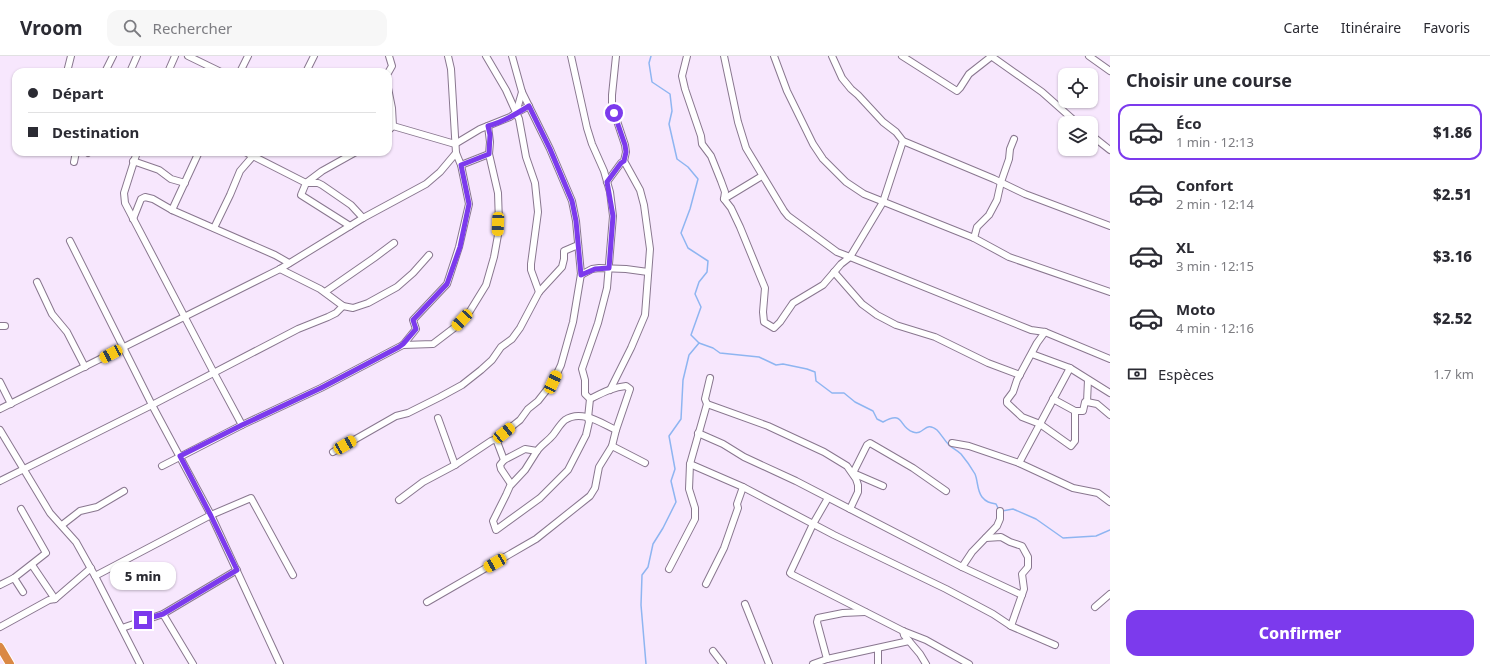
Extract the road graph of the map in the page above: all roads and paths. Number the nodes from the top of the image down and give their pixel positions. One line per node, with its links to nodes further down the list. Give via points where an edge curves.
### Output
1 (71, 56): 21 (street)
2 (113, 56): 22 (street)
3 (137, 56): 23 (street)
4 (175, 56): 24 (street)
5 (188, 56): 25 (street)
6 (248, 56): 26 (street)
7 (314, 56): 27 (street)
8 (389, 56): 28 (street)
9 (448, 56): 39 (street)
10 (486, 56): 32 (street)
11 (512, 56): 30 (street)
12 (571, 56): 53 (street, via 587,128)
13 (616, 56): 49 (street, via 612,106 625,145)
14 (687, 56): 57 (street, via 682,76 685,89 702,144 711,156 723,186)
15 (724, 56): 52 (street, via 746,148)
16 (774, 56): 58 (street, via 787,91 823,159 846,182)
17 (832, 56): 37 (street, via 842,78 851,89)
18 (902, 56): 19 (street, via 957,91 969,74)
19 (991, 56): 33 (street, via 1042,92)
20 (1093, 57): 29 (street)
21 (68, 68)
22 (107, 68)
23 (132, 68)
24 (170, 68)
25 (213, 68)
26 (242, 68)
27 (308, 68)
28 (391, 68)
29 (1110, 71)
30 (522, 92): 31 (street); 32 (street)
31 (529, 106): 32 (street); 68 (street, via 572,201)
32 (516, 112): 34 (street, via 508,119); 79 (street, via 538,203 531,264)
33 (1069, 116)
34 (488, 126): 39 (street); 42 (street)
35 (392, 129): 39 (street)
36 (1014, 139): 54 (street)
37 (903, 141): 54 (street); 58 (street)
38 (1098, 141): 40 (street)
39 (455, 144): 41 (street)
40 (1110, 150)
41 (456, 153): 51 (street); 60 (street, via 426,184)
42 (489, 154): 51 (street); 84 (street, via 498,193 499,218 494,257 486,285 470,311 454,328 433,344)
43 (75, 156): 50 (street)
44 (135, 156): 48 (street)
45 (197, 156): 55 (street)
46 (253, 156): 56 (street); 64 (street, via 240,171)
47 (349, 156): 56 (street, via 322,171)
48 (133, 161): 55 (street); 61 (street, via 124,196)
49 (624, 161): 53 (street); 74 (street, via 640,190 644,206 650,249)
50 (74, 162)
51 (461, 165): 84 (street, via 469,204 456,258 447,284 413,320 416,329)
52 (762, 176): 57 (street); 70 (street, via 788,216 836,252)
53 (607, 182): 72 (street, via 613,216)
54 (1001, 182): 63 (street); 65 (street, via 993,209 977,227)
55 (185, 183): 59 (street)
56 (306, 184): 60 (street, via 322,185 351,205); 62 (street, via 301,195)
57 (724, 199): 75 (street, via 737,221 766,290 764,322 770,326 775,327 793,302 823,285)
58 (883, 202): 65 (street); 70 (street)
59 (172, 210): 61 (street, via 145,197 141,199); 64 (street)
60 (363, 218): 62 (street)
61 (133, 219): 82 (street)
62 (350, 226): 71 (street)
63 (1110, 226)
64 (214, 228): 71 (street)
65 (974, 238): 80 (street, via 1009,257)
66 (70, 241): 85 (street)
67 (394, 243): 78 (street)
68 (578, 244): 76 (street); 79 (street, via 564,251 562,267)
69 (428, 254): 81 (street, via 406,279 379,297 361,306)
70 (850, 257): 75 (street); 83 (street, via 1031,330)
71 (290, 263): 73 (street)
72 (609, 268): 74 (street); 76 (street, via 595,269); 97 (street, via 598,323 582,369 585,394)
73 (280, 269): 78 (street); 82 (street)
74 (648, 272): 95 (street, via 645,315)
75 (834, 272): 91 (street, via 862,304 877,315 896,325 935,337 988,363)
76 (581, 275): 113 (street, via 572,322 561,364 553,382 520,420)
77 (37, 282): 88 (street, via 52,314 67,332)
78 (325, 292): 81 (street)
79 (539, 292): 117 (street, via 516,334 501,347 492,360 462,385 408,413 396,416)
80 (1110, 292)
81 (343, 306): 90 (street, via 328,317 298,329)
82 (185, 317): 85 (street); 90 (street)
83 (1045, 332): 86 (street); 87 (street)
84 (403, 344): 109 (street, via 321,388)
85 (124, 347): 88 (street); 102 (street)
86 (1032, 354): 89 (street); 91 (street)
87 (1110, 359)
88 (85, 367): 100 (street)
89 (1070, 368): 93 (street); 98 (street)
90 (214, 373): 102 (street); 109 (street)
91 (1020, 375): 108 (street, via 1007,403 1022,417)
92 (710, 378): 101 (street, via 705,399)
93 (1088, 380): 96 (street); 99 (street)
94 (0, 382): 100 (street)
95 (610, 390): 97 (street); 111 (street, via 626,386 630,389)
96 (1110, 393)
97 (590, 399): 107 (street)
98 (1053, 399): 104 (street); 108 (street)
99 (1087, 402): 104 (street, via 1083,411); 105 (street, via 1097,404)
100 (11, 404): 103 (street)
101 (707, 404): 112 (street); 126 (street, via 768,426 824,452 847,466)
102 (152, 405): 118 (street); 125 (street)
103 (0, 409)
104 (1075, 411): 108 (street, via 1075,442 1071,446)
105 (1110, 414)
106 (438, 418): 123 (street)
107 (588, 418): 111 (street); 116 (street, via 574,416 564,421); 128 (street, via 586,434 568,470 540,498 496,530 492,521)
108 (1040, 424): 121 (street)
109 (242, 425): 118 (street)
110 (0, 430): 125 (street)
111 (616, 430): 115 (street)
112 (698, 433): 122 (street); 133 (street)
113 (496, 439): 119 (street); 123 (street)
114 (952, 443): 121 (street, via 969,446)
115 (612, 446): 120 (street); 157 (street, via 599,467 595,488 580,505 536,539)
116 (537, 451): 119 (street, via 525,449); 128 (street, via 525,470)
117 (333, 452)
118 (180, 456): 124 (street); 139 (street)
119 (507, 458): 128 (street, via 500,464)
120 (645, 463)
121 (1018, 463): 135 (street, via 1073,488 1098,493)
122 (690, 464): 130 (street); 146 (street, via 689,489 695,508 695,519)
123 (455, 465): 134 (street, via 423,482)
124 (162, 466)
125 (24, 470): 127 (street); 141 (street, via 50,513)
126 (853, 473): 129 (street); 132 (street, via 871,443 913,468); 137 (street, via 858,488)
127 (0, 481)
128 (511, 484)
129 (883, 486)
130 (743, 487): 140 (street); 151 (street, via 724,548)
131 (124, 491): 141 (street, via 97,507 80,511)
132 (946, 492)
133 (828, 498): 137 (street); 140 (street)
134 (399, 500)
135 (1110, 502)
136 (21, 509): 143 (street, via 46,553)
137 (850, 509): 144 (street)
138 (1000, 511): 142 (street, via 997,526)
139 (211, 516): 147 (street); 148 (street, via 251,498); 149 (street)
140 (813, 524): 160 (street, via 790,573); 162 (street, via 946,589)
141 (62, 525): 145 (street, via 76,542)
142 (986, 538): 144 (street); 154 (street, via 1000,537 1022,546 1028,557 1028,567 1022,573)
143 (32, 565): 150 (street); 156 (street)
144 (962, 567): 154 (street)
145 (91, 568): 149 (street); 156 (street)
146 (669, 569)
147 (237, 570): 161 (street); 175 (street)
148 (293, 575)
149 (96, 576): 164 (street)
150 (14, 578): 152 (street); 153 (street)
151 (706, 584)
152 (0, 585)
153 (23, 592)
154 (1022, 594): 162 (street)
155 (1110, 594): 159 (street)
156 (55, 599): 163 (street)
157 (427, 602)
158 (745, 604): 177 (street)
159 (1095, 608)
160 (866, 612): 165 (street); 171 (street, via 818,618)
161 (163, 614): 164 (street); 174 (street)
162 (1011, 626): 167 (street)
163 (0, 627)
164 (122, 628): 173 (street)
165 (903, 631): 166 (street); 181 (street, via 926,640)
166 (909, 642): 169 (street); 180 (street)
167 (1055, 645)
168 (0, 647): 172 (highway)
169 (878, 648): 171 (street); 179 (street)
170 (713, 650): 176 (street)
171 (828, 659): 178 (street)
172 (10, 664)
173 (140, 664)
174 (193, 664)
175 (280, 664)
176 (723, 664)
177 (769, 664)
178 (813, 664)
179 (878, 664)
180 (926, 664)
181 (969, 664)

